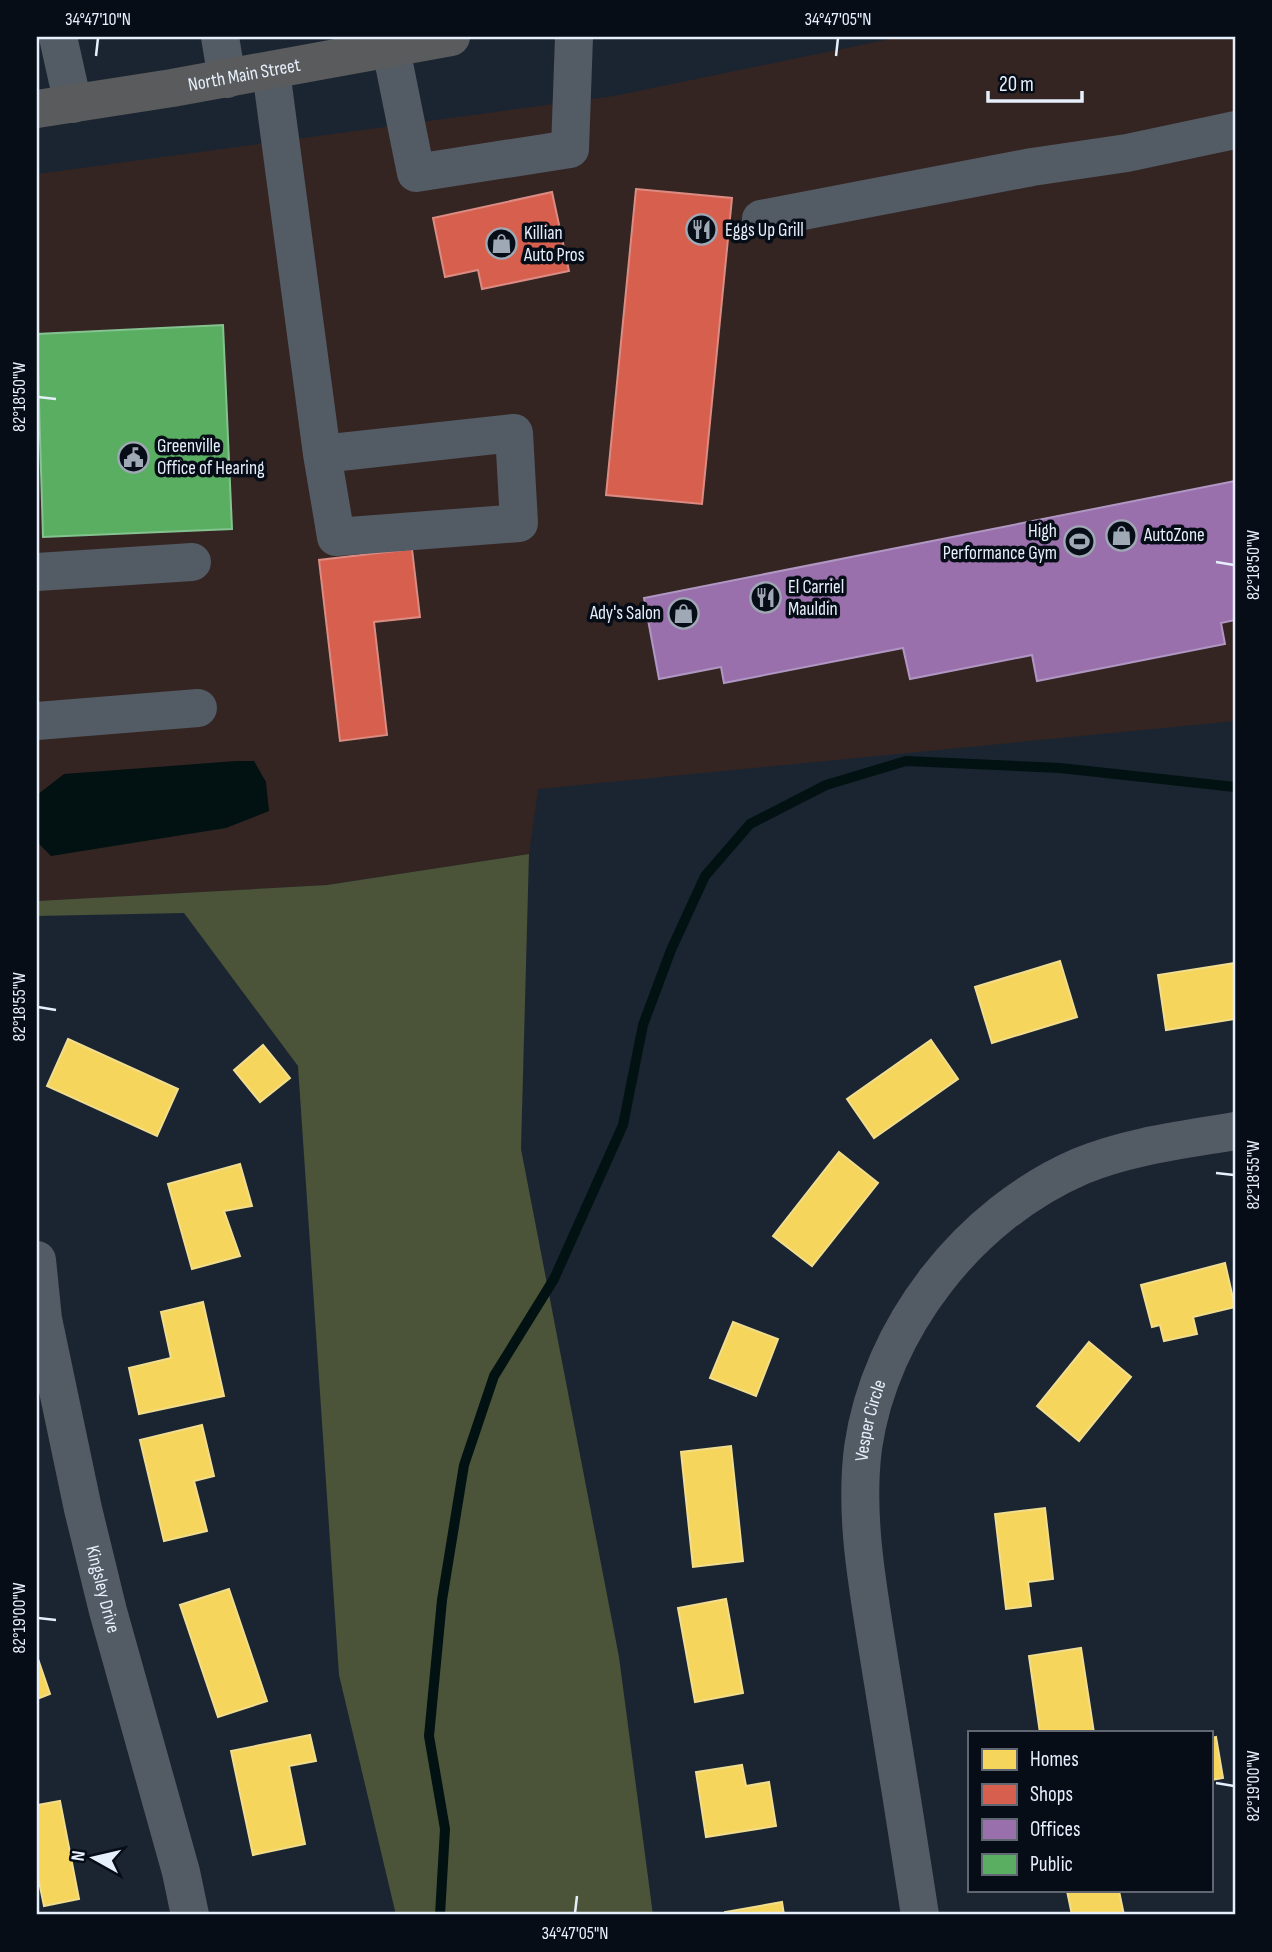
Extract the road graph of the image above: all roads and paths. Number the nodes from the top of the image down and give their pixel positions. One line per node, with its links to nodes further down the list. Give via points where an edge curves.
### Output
1 (58, 37): 8 (street)
2 (220, 37): 7 (street)
3 (451, 37): 5 (main road, North Main Street)
4 (574, 37): 5 (street, via 570,149 416,173)
5 (391, 49): 6 (main road, North Main Street)
6 (271, 71): 7 (main road, North Main Street); 11 (street)
7 (227, 79): 8 (main road, North Main Street)
8 (55, 106)
9 (1235, 130): 10 (street)
10 (761, 219)
11 (322, 454): 11 (street, via 336,537 519,523 514,433)
12 (192, 562): 13 (street)
13 (37, 572)
14 (198, 708): 15 (street)
15 (37, 721)
16 (1235, 1131): 19 (street, Vesper Circle, via 1140,1146 1051,1180 1023,1198 970,1242 935,1281 892,1351 877,1388 863,1450 865,1566)
17 (37, 1260): 18 (street, Kingsley Drive, via 43,1319 83,1509)
18 (190, 1915)
19 (920, 1915)

